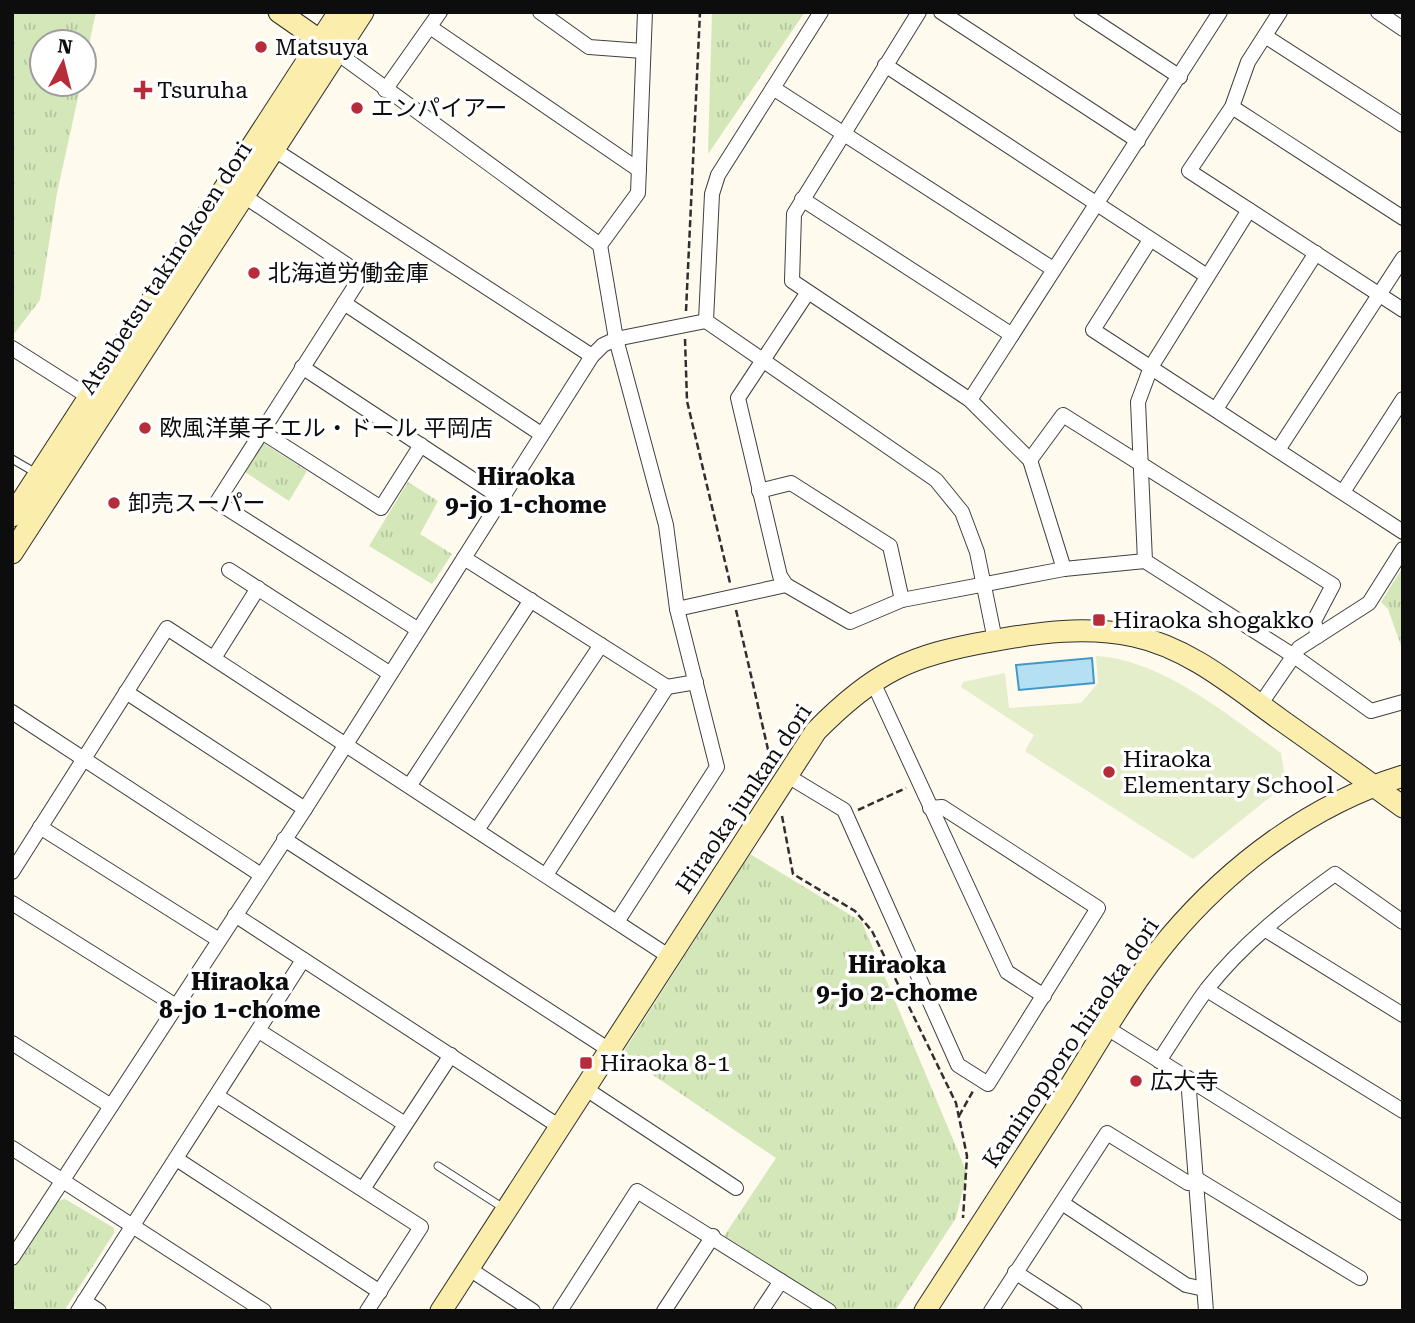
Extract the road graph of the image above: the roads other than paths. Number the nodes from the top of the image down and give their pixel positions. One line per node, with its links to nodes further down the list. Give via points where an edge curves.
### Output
1 (279, 12): 17 (street)
2 (339, 12): 17 (street, Atsubetsu takinokoen dori)
3 (363, 12): 17 (street, Atsubetsu takinokoen dori)
4 (440, 12): 14 (street)
5 (540, 12): 18 (street, via 589,47)
6 (645, 12): 18 (street)
7 (821, 12): 21 (street)
8 (919, 12): 19 (street)
9 (941, 12): 26 (street)
10 (1081, 12): 20 (street)
11 (1220, 12): 20 (street)
12 (1280, 12): 16 (street)
13 (1385, 14): 15 (street)
14 (430, 27): 22 (street); 28 (street)
15 (1403, 29)
16 (1265, 36): 23 (street, via 1248,62); 24 (street)
17 (328, 47): 22 (street); 27 (street, Atsubetsu takinokoen dori)
18 (643, 51): 28 (street)
19 (885, 65): 25 (street); 31 (street)
20 (1180, 77): 26 (street)
21 (773, 88): 25 (street); 44 (street, via 718,175 712,194)
22 (385, 90): 35 (street)
23 (1232, 107): 32 (street, via 1189,171); 33 (street)
24 (1403, 125)
25 (843, 134): 30 (street); 38 (street)
26 (1138, 141): 31 (street)
27 (266, 144): 29 (street, Atsubetsu takinokoen dori); 48 (street); 52 (street, Atsubetsu takinokoen dori)
28 (639, 170): 35 (street, via 638,193)
29 (244, 196): 42 (street, via 362,275); 71 (street, Atsubetsu takinokoen dori)
30 (802, 199): 40 (street, via 794,214 792,281); 45 (street)
31 (1095, 205): 34 (street); 38 (street)
32 (1248, 210): 36 (street); 39 (street)
33 (1403, 218)
34 (1150, 240): 39 (street); 51 (street, via 1093,330)
35 (600, 245): 46 (street)
36 (1316, 253): 41 (street); 55 (street)
37 (1403, 258): 41 (street)
38 (1053, 269): 45 (street)
39 (1208, 276): 51 (street)
40 (808, 292): 49 (street); 54 (street)
41 (1379, 295): 43 (street); 59 (street)
42 (344, 303): 50 (street); 57 (street)
43 (1403, 310)
44 (706, 321): 46 (street); 49 (street)
45 (1012, 335): 54 (street)
46 (616, 339): 48 (street); 81 (street, via 666,525)
47 (12, 348): 52 (street)
48 (592, 356): 57 (street)
49 (765, 362): 65 (street, via 738,398); 77 (street, via 936,480 962,512)
50 (302, 367): 56 (street); 58 (street)
51 (1151, 367): 55 (street); 62 (street, via 1138,402)
52 (89, 397): 64 (street, Atsubetsu takinokoen dori)
53 (1403, 399): 66 (street)
54 (970, 400): 61 (street)
55 (1216, 409): 59 (street)
56 (262, 432): 58 (street, via 381,508); 82 (street, via 217,502)
57 (541, 434): 67 (street)
58 (421, 445): 67 (street)
59 (1278, 450): 66 (street)
60 (12, 459): 64 (lane)
61 (1030, 460): 62 (street, via 1063,415); 74 (street)
62 (1141, 463): 73 (street); 83 (street, via 1333,585 1314,621)
63 (12, 467): 64 (lane)
64 (31, 470): 68 (street, Atsubetsu takinokoen dori)
65 (760, 491): 76 (street); 80 (street, via 792,483 890,546)
66 (1343, 492): 69 (street)
67 (501, 498): 72 (street)
68 (12, 516)
69 (1403, 532)
70 (1403, 549): 83 (street, via 1369,604)
71 (12, 553)
72 (464, 558): 79 (street); 82 (street)
73 (1145, 561): 74 (street); 86 (street)
74 (1064, 569): 77 (street)
75 (229, 570): 78 (street)
76 (786, 585): 80 (street, via 850,622); 81 (street)
77 (983, 585): 80 (street); 84 (street)
78 (258, 588): 87 (street); 88 (street)
79 (531, 600): 85 (street); 100 (street)
80 (902, 600)
81 (677, 609): 90 (street)
82 (417, 629): 88 (street)
83 (1318, 636): 86 (street)
84 (995, 640): 89 (street, Hiraoka junkan dori, via 928,655); 94 (street, Hiraoka junkan dori, via 1093,630 1135,636 1193,659)
85 (601, 645): 91 (street); 106 (street)
86 (1294, 656): 93 (street, via 1371,711); 94 (street)
87 (214, 658): 92 (street, via 167,628); 96 (street)
88 (388, 673): 96 (street)
89 (872, 680): 98 (street, Hiraoka junkan dori); 103 (street)
90 (696, 682): 91 (street); 113 (street, via 717,767)
91 (667, 687): 110 (street)
92 (126, 692): 97 (street); 104 (street)
93 (1403, 702)
94 (1260, 705): 101 (street, Hiraoka junkan dori)
95 (12, 712): 97 (street)
96 (344, 745): 100 (street); 104 (street)
97 (85, 759): 105 (street); 109 (street)
98 (779, 771): 117 (street, Hiraoka junkan dori); 120 (street, via 844,810 958,1065 988,1084)
99 (1403, 776): 101 (street, Kaminopporo hiraoka dori)
100 (410, 785): 106 (street)
101 (1373, 785): 102 (street, Hiraoka junkan dori); 123 (street, Kaminopporo hiraoka dori, via 1303,821 1216,888 1170,938)
102 (1403, 807)
103 (930, 808): 120 (street, via 1007,972); 120 (street, via 942,807 1098,908)
104 (305, 809): 107 (street)
105 (40, 827): 108 (street); 116 (street)
106 (477, 830): 110 (street)
107 (284, 839): 109 (street); 126 (street)
108 (12, 872)
109 (261, 875): 112 (street)
110 (546, 875): 113 (street)
111 (12, 903): 121 (street)
112 (235, 915): 116 (street); 118 (street)
113 (617, 922): 117 (street)
114 (1403, 922): 115 (street, via 1335,874)
115 (1266, 930): 119 (street); 122 (street)
116 (219, 940): 121 (street)
117 (670, 957): 126 (street, Hiraoka junkan dori)
118 (303, 960): 124 (street); 127 (street)
119 (1207, 989): 128 (street); 133 (street)
120 (1044, 996)
121 (176, 1006): 132 (street)
122 (1403, 1015)
123 (1107, 1028): 128 (street); 166 (street, Kaminopporo hiraoka dori)
124 (259, 1031): 131 (street); 134 (street)
125 (12, 1043): 132 (street)
126 (611, 1051): 130 (street, Hiraoka junkan dori)
127 (451, 1055): 134 (street); 135 (street)
128 (1159, 1061): 129 (street)
129 (1188, 1078): 139 (street); 145 (street)
130 (586, 1089): 135 (street, Hiraoka junkan dori); 141 (street)
131 (217, 1096): 137 (street); 142 (street)
132 (111, 1107): 140 (street)
133 (1403, 1111)
134 (405, 1124): 142 (street)
135 (560, 1127): 144 (street, Hiraoka junkan dori)
136 (12, 1147): 140 (street)
137 (177, 1160): 146 (street); 155 (street)
138 (438, 1166): 144 (lane)
139 (1197, 1179): 143 (street, via 1188,1183 1107,1133); 152 (street); 154 (street)
140 (63, 1180): 146 (street); 148 (street)
141 (736, 1188)
142 (363, 1189): 155 (street, via 421,1227)
143 (1062, 1203): 151 (street); 154 (street, via 1186,1285)
144 (506, 1210): 150 (street, Hiraoka junkan dori)
145 (1403, 1213)
146 (132, 1226): 156 (street); 158 (street)
147 (713, 1236): 153 (street); 162 (street, via 637,1191); 163 (street)
148 (16, 1243): 149 (street)
149 (12, 1258)
150 (468, 1268): 160 (street, Hiraoka junkan dori); 161 (street)
151 (1016, 1272): 167 (street); 168 (street)
152 (1360, 1278)
153 (781, 1280): 164 (street); 165 (street)
154 (1205, 1289): 169 (street)
155 (380, 1292): 159 (street)
156 (81, 1306): 157 (street)
157 (99, 1311)
158 (264, 1311)
159 (367, 1311)
160 (441, 1311)
161 (533, 1311)
162 (560, 1311)
163 (664, 1311)
164 (761, 1311)
165 (829, 1311)
166 (925, 1311)
167 (991, 1311)
168 (1075, 1311)
169 (1206, 1311)

